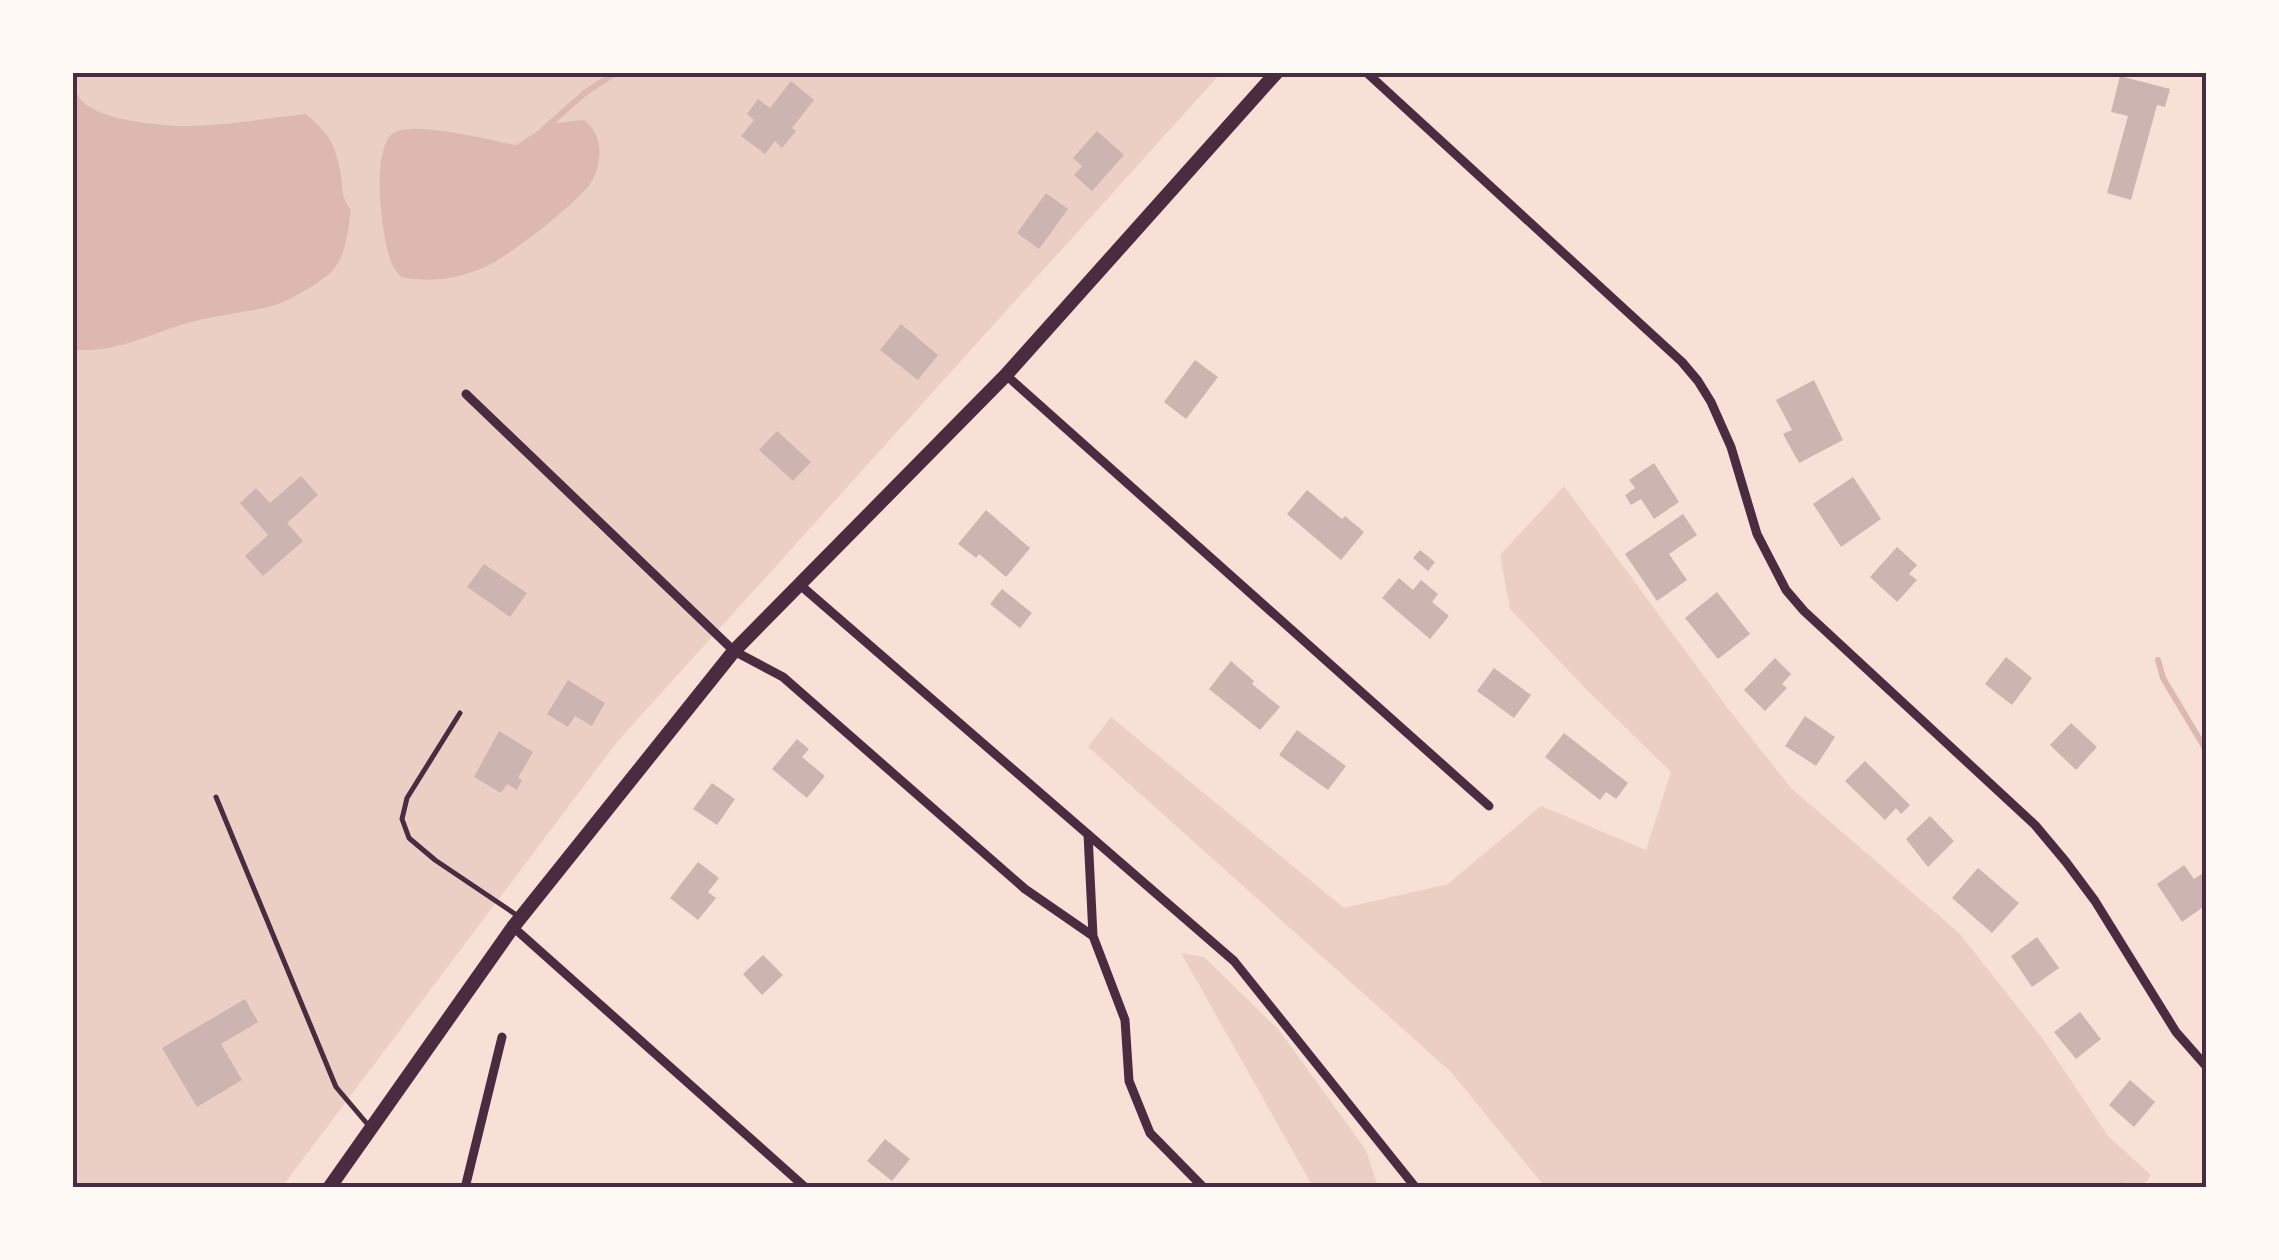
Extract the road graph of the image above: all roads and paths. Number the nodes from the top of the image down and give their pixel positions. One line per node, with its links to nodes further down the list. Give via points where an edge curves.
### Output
1 (1277, 72): 3 (main road)
2 (1366, 72): 14 (street, via 1690,371 1721,423 1758,534 1786,590 2035,825 2095,900 2176,1032)
3 (1006, 375): 5 (main road); 9 (street)
4 (466, 394): 6 (street)
5 (800, 584): 6 (main road); 10 (street)
6 (734, 651): 11 (main road); 12 (street, via 783,677 1025,889)
7 (460, 714): 11 (lane, via 402,819 409,838)
8 (216, 797): 15 (lane, via 336,1087)
9 (1489, 806)
10 (1088, 834): 12 (street); 20 (street, via 1234,961)
11 (517, 922): 15 (main road); 18 (street)
12 (1093, 936): 19 (street, via 1125,1020 1129,1082 1150,1134)
13 (502, 1037): 17 (street)
14 (2206, 1066)
15 (371, 1128): 16 (main road)
16 (329, 1188)
17 (464, 1188)
18 (806, 1188)
19 (1204, 1188)
20 (1416, 1188)

